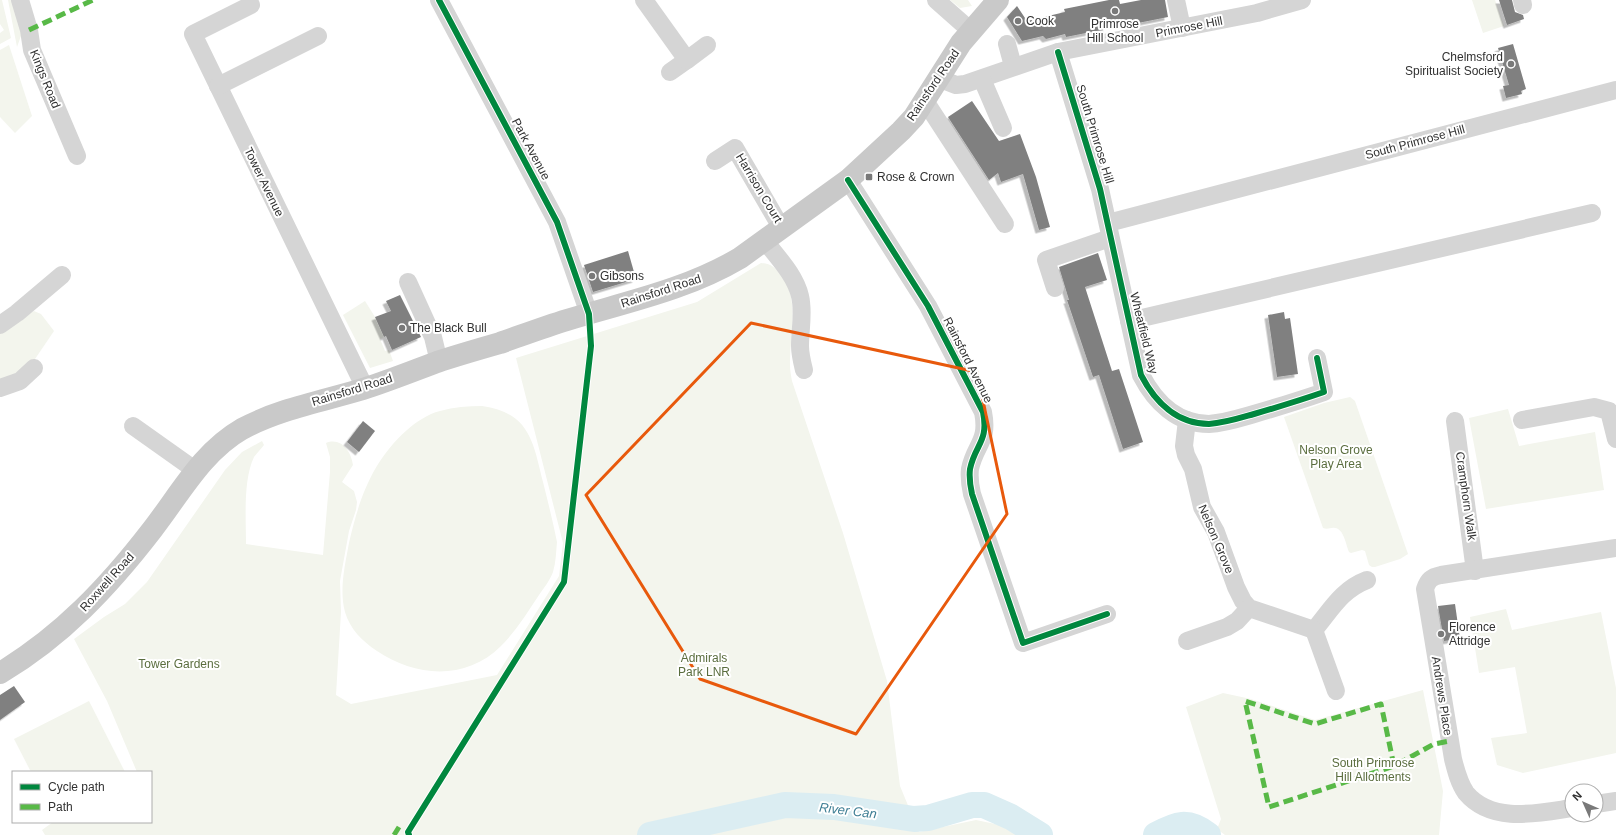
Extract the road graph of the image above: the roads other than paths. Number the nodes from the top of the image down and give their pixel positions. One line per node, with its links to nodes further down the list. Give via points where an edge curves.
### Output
1 (20, 0): 25 (street, Kings Road, via 32,50)
2 (440, 0): 35 (street, Park Avenue, via 557,222)
3 (644, 0): 16 (street)
4 (936, 0): 11 (street)
5 (998, 0): 11 (main road, Rainsford Road)
6 (1176, 0): 10 (street)
7 (1302, 0): 9 (street, Primrose Hill)
8 (251, 5): 21 (street, Tower Avenue, via 193,34)
9 (1255, 7): 10 (street, Primrose Hill)
10 (1182, 28): 15 (street, Primrose Hill)
11 (972, 31): 19 (main road, Rainsford Road)
12 (318, 36): 21 (street)
13 (1007, 44): 17 (street)
14 (708, 45): 16 (street)
15 (1058, 52): 17 (street, Primrose Hill); 30 (street, South Primrose Hill, via 1100,189)
16 (687, 60): 18 (street)
17 (1013, 66): 20 (street, Primrose Hill)
18 (670, 72)
19 (938, 78): 20 (street, Primrose Hill, via 956,85); 23 (main road, Rainsford Road)
20 (982, 79): 24 (street)
21 (218, 86): 43 (street, Tower Avenue)
22 (1616, 90): 30 (street, South Primrose Hill)
23 (925, 101): 27 (main road, Rainsford Road, via 901,131); 29 (street)
24 (1004, 128)
25 (77, 156)
26 (715, 161): 31 (street, Harrison Court, via 735,148)
27 (848, 180): 31 (main road, Rainsford Road); 55 (street, Rainsford Avenue, via 928,306 983,412 984,436 970,468 970,487 1023,643)
28 (1592, 213): 36 (street)
29 (1005, 224)
30 (1109, 231): 34 (street, via 1046,260); 36 (street, Wheatfield Way)
31 (774, 235): 35 (main road, Rainsford Road, via 724,268 688,284); 41 (street, via 800,297 800,346)
32 (62, 275): 37 (street)
33 (408, 282): 39 (street, via 433,337)
34 (1055, 288)
35 (589, 314): 39 (main road, Rainsford Road)
36 (1129, 321): 44 (street, Wheatfield Way, via 1141,375 1150,392 1163,406)
37 (0, 325)
38 (1317, 358): 44 (street, Wheatfield Way, via 1324,392 1226,422 1210,424)
39 (439, 362): 43 (main road, Rainsford Road)
40 (34, 368): 42 (street, via 20,381)
41 (804, 370)
42 (0, 388)
43 (365, 388): 48 (main road, Rainsford Road, via 261,420)
44 (1187, 420): 54 (street, Nelson Grove, via 1184,446 1193,469 1202,506 1220,542 1236,587)
45 (1522, 420): 49 (street, via 1594,407 1609,411)
46 (1456, 422): 52 (street, Cramphorn Walk)
47 (139, 436): 50 (street)
48 (230, 436): 50 (main road, Roxwell Road, via 210,453)
49 (1616, 439)
50 (196, 470): 58 (main road, Roxwell Road, via 153,529 85,608 45,643)
51 (1616, 548): 52 (street, Andrews Place)
52 (1475, 570): 62 (street, Andrews Place, via 1433,577 1424,589 1456,774 1472,799 1495,811 1521,815)
53 (1367, 580): 56 (street, via 1344,592)
54 (1249, 608): 56 (street); 57 (street, via 1227,627)
55 (1107, 614)
56 (1314, 630): 59 (street)
57 (1187, 641)
58 (0, 674)
59 (1336, 691)
60 (1616, 801): 61 (street)
61 (1604, 803)
62 (1564, 809)

